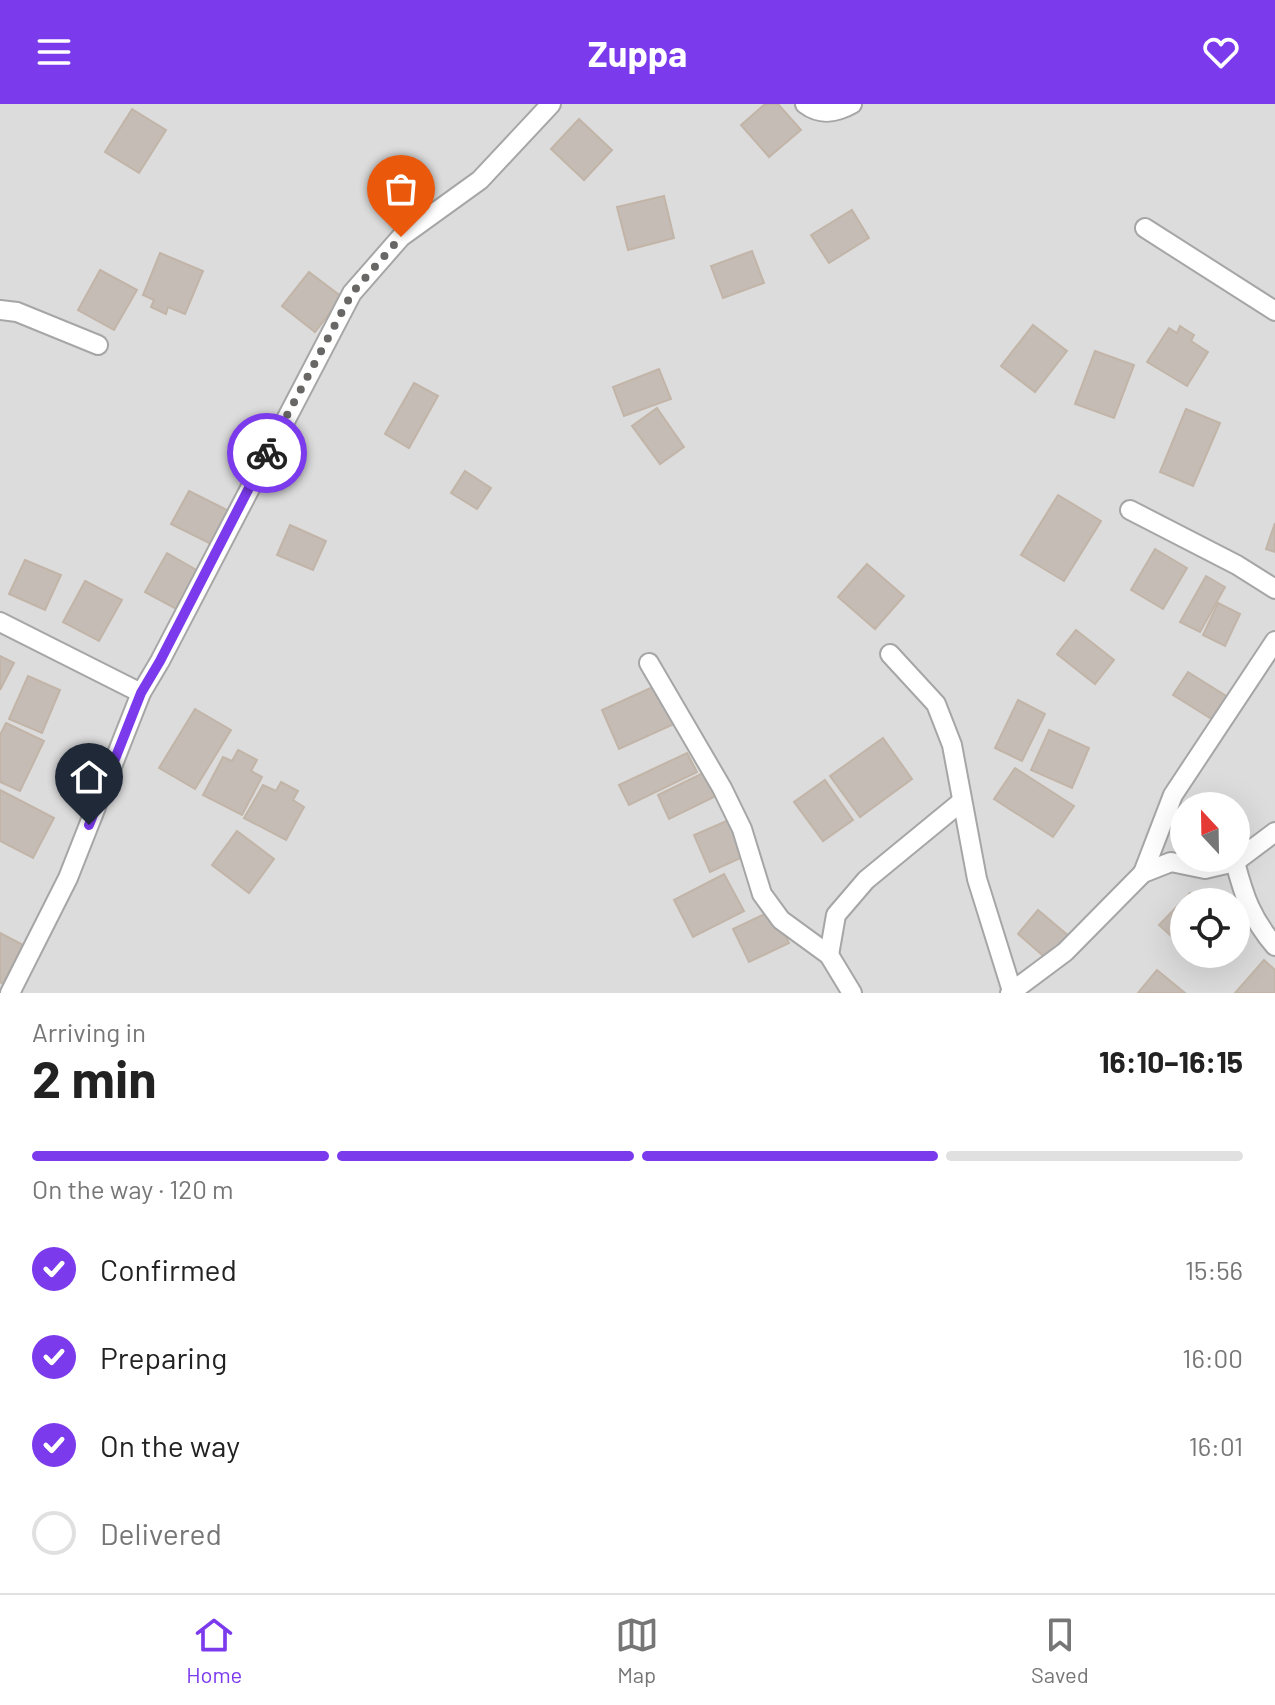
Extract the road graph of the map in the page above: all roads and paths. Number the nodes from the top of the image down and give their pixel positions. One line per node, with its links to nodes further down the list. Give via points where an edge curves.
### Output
1 (551, 104): 14 (street, via 480,180 401,237 352,293)
2 (805, 104): 3 (street, via 835,113)
3 (852, 104)
4 (1145, 228): 6 (street)
5 (0, 310): 7 (street)
6 (1275, 311)
7 (98, 345)
8 (1130, 510): 9 (street)
9 (1275, 589)
10 (0, 622): 14 (street)
11 (1275, 641): 20 (street, via 1173,795)
12 (890, 654): 15 (street, via 936,704 952,745)
13 (649, 663): 22 (street, via 722,788 742,829 762,894 781,920)
14 (141, 693): 24 (street, via 68,878)
15 (961, 802): 22 (street, via 866,880 836,915); 23 (street, via 977,879)
16 (1275, 832): 17 (street)
17 (1250, 851)
18 (1170, 862): 20 (street)
19 (1238, 872): 21 (street, via 1259,927)
20 (1143, 873): 23 (street, via 1065,952)
21 (1275, 946)
22 (829, 955): 25 (street)
23 (1011, 992)
24 (10, 993)
25 (852, 993)

